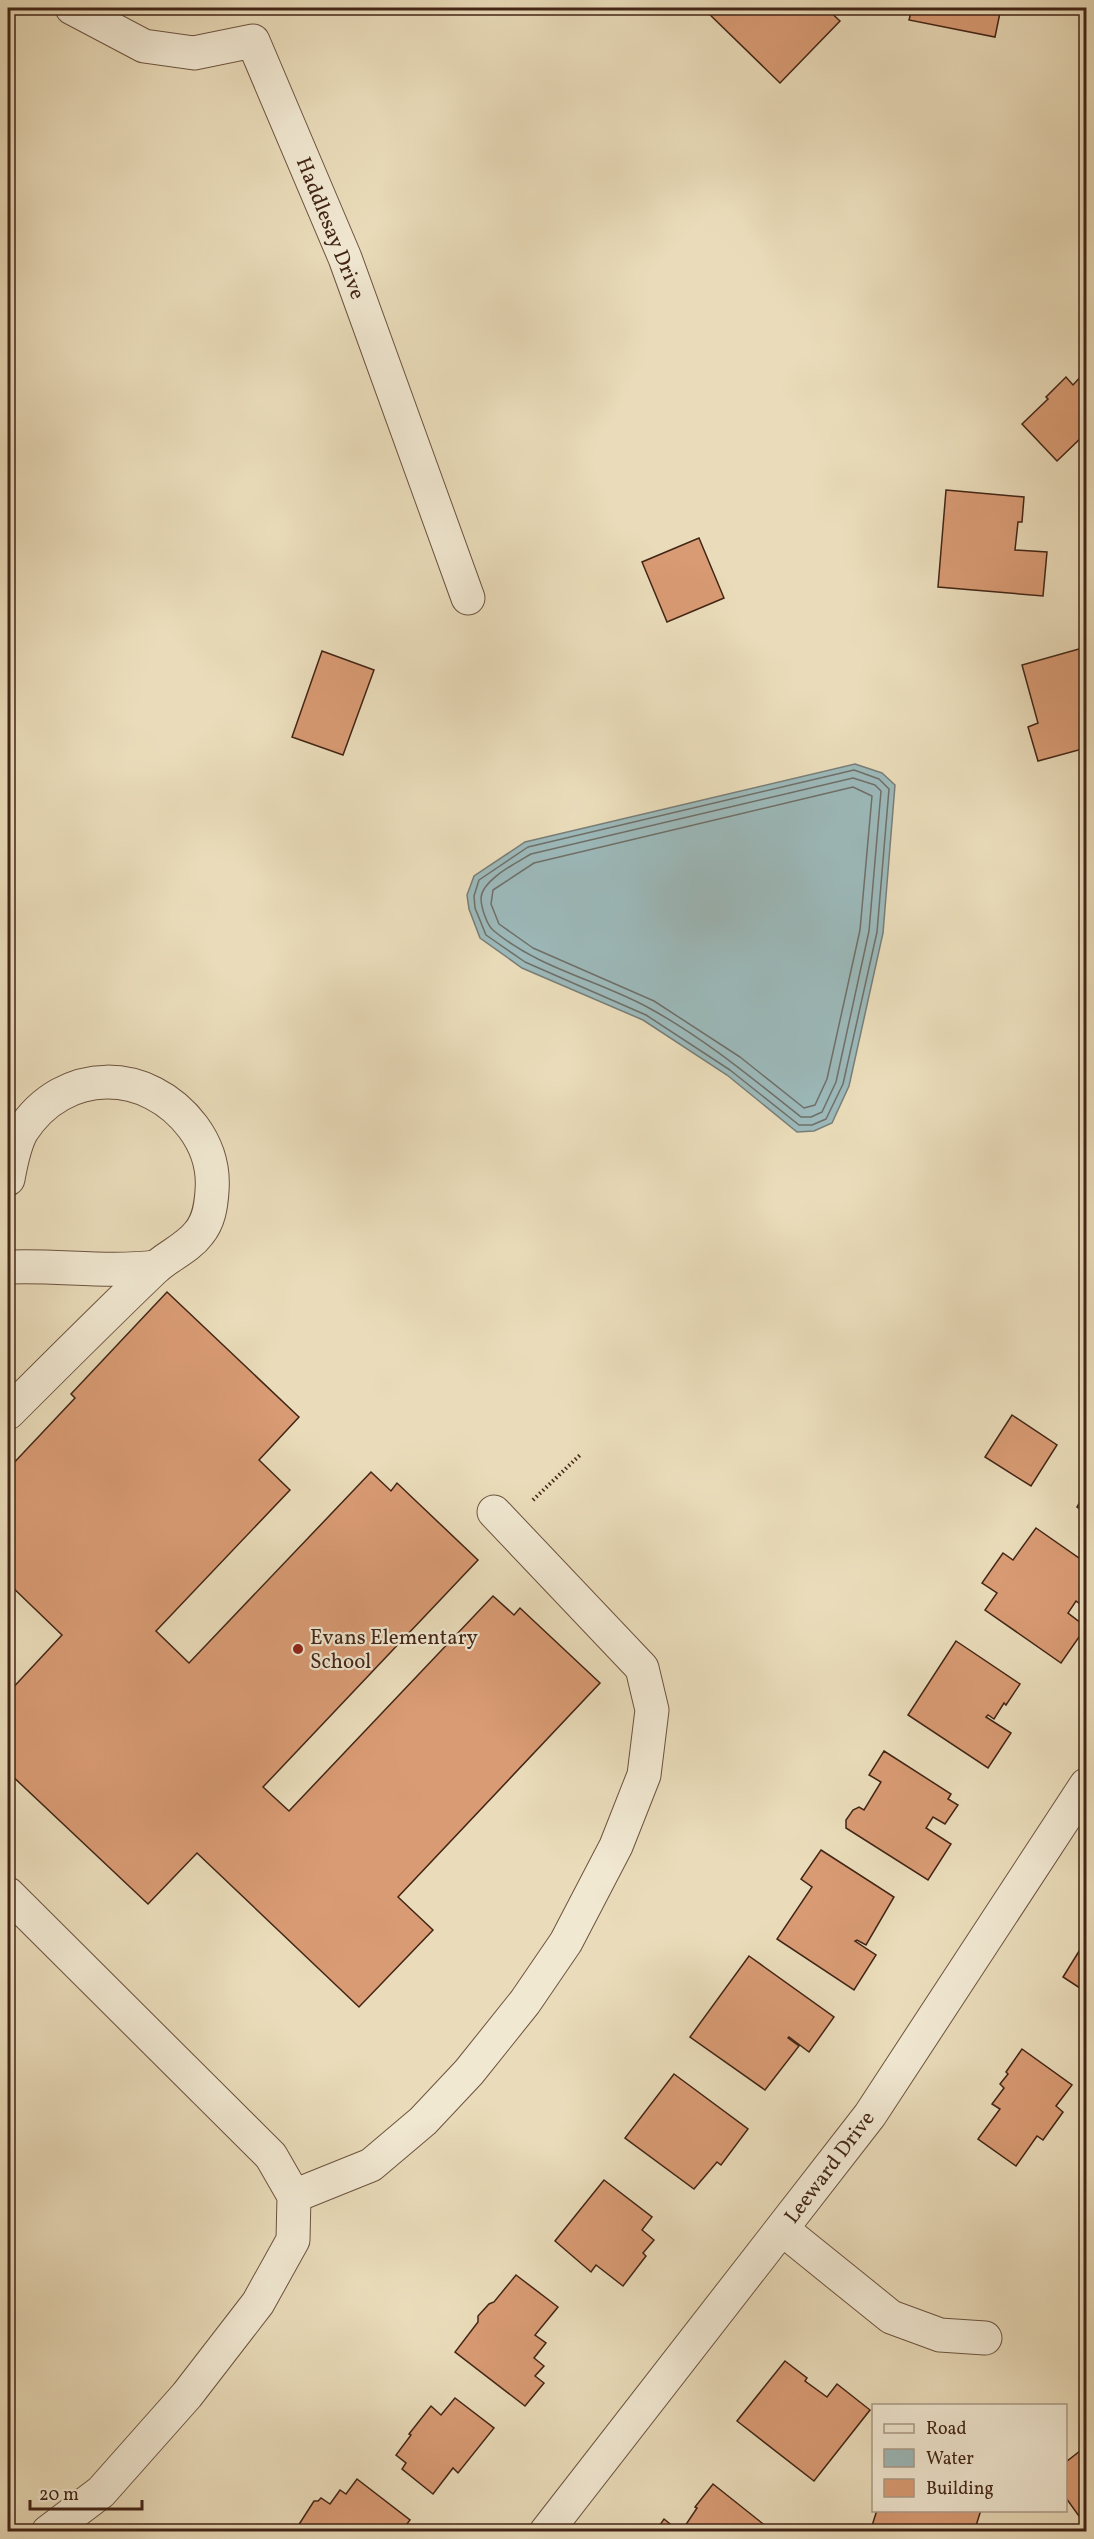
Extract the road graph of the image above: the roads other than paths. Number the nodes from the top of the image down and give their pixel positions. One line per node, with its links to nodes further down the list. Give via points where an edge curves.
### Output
1 (72, 8): 2 (street, Haddlesay Drive, via 144,46 194,53 253,41 345,258)
2 (468, 598)
3 (8, 1179): 4 (street, via 21,1132 39,1109 66,1091 91,1083 117,1081 138,1085 162,1098 186,1118 202,1140 211,1164 213,1186 211,1210 199,1233)
4 (156, 1267): 5 (street, via 124,1271 29,1266); 6 (street)
5 (8, 1269)
6 (8, 1413)
7 (500, 1519): 10 (street, via 642,1668 652,1710 644,1775 616,1846 567,1942 469,2072 423,2121 371,2165)
8 (1086, 1785): 11 (street, Leeward Drive, via 870,2115)
9 (8, 1894): 10 (street, via 271,2156)
10 (294, 2196): 13 (street, via 293,2240 258,2303 187,2395 101,2492)
11 (782, 2229): 12 (street, via 891,2317 940,2335); 14 (street, Leeward Drive)
12 (985, 2338)
13 (48, 2532)
14 (546, 2532)

